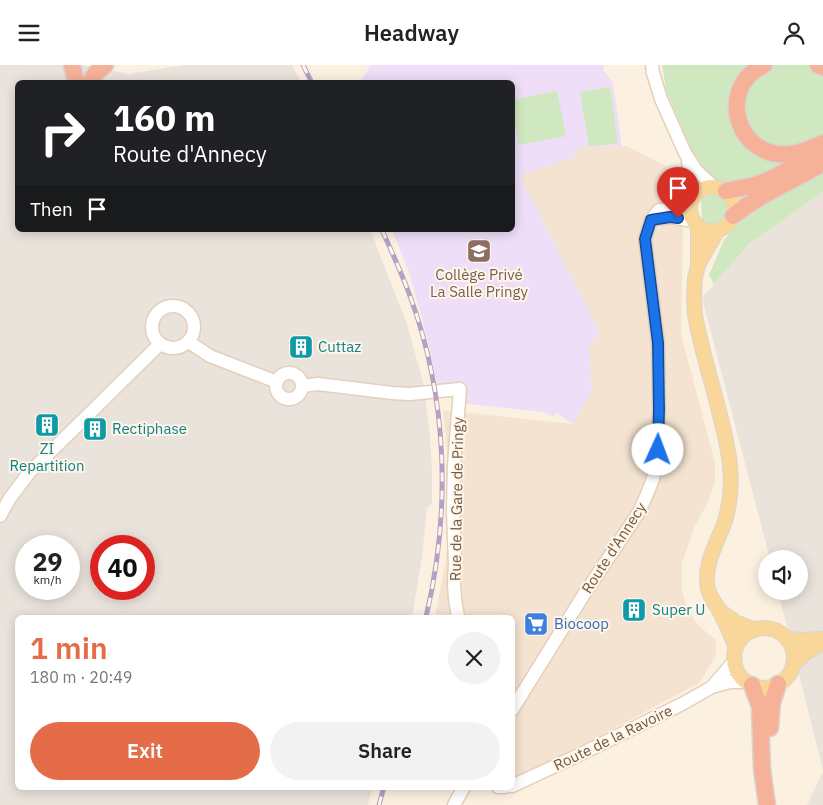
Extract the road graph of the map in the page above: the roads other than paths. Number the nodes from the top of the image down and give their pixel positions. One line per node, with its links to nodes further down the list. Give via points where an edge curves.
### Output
1 (72, 65): 7 (highway)
2 (106, 65): 8 (highway)
3 (652, 65): 11 (street, via 662,99)
4 (764, 65): 9 (highway, via 748,76 736,105 741,129 748,139 767,152 779,154 804,151)
5 (818, 65): 6 (highway)
6 (823, 67)
7 (75, 80)
8 (91, 80)
9 (823, 143)
10 (823, 151): 13 (highway, via 756,185)
11 (685, 153): 13 (street, via 696,170); 14 (street, via 693,186)
12 (823, 163): 15 (highway)
13 (720, 189): 14 (main road, via 706,187); 15 (main road, via 730,195 734,205)
14 (692, 200): 16 (street, via 671,209 659,210); 17 (main road, via 690,212)
15 (733, 216): 18 (main road)
16 (651, 220): 17 (street, via 670,217); 35 (street, Route d'Annecy, via 645,239 658,343 659,409 658,450 653,479 639,512)
17 (696, 223): 18 (main road, via 709,231); 19 (main road)
18 (718, 230): 19 (main road)
19 (698, 266): 25 (main road, via 694,288 695,315 730,467 727,512 711,552 707,576 709,591)
20 (189, 342): 21 (street, via 175,349); 21 (street, via 195,330 193,317 183,308 173,306 163,308 153,320 154,336); 22 (street, via 210,356)
21 (160, 344): 24 (street, via 29,473)
22 (277, 382): 23 (street, via 281,375 292,374 299,378); 23 (street, via 279,394 287,399 296,397)
23 (302, 386): 26 (street, Rue de la Gare de Pringy, via 318,384 410,394 460,389 453,511)
24 (0, 516)
25 (719, 611): 27 (main road); 30 (main road)
26 (458, 615)
27 (756, 630): 28 (main road, via 771,629); 30 (main road, Route de la Ravoire, via 745,635)
28 (787, 639): 29 (main road); 31 (main road, via 794,653)
29 (823, 641): 31 (main road)
30 (736, 654): 32 (main road, via 739,673); 34 (street, Route de la Ravoire)
31 (793, 665): 33 (main road, via 788,676)
32 (750, 683): 33 (main road, Route de la Ravoire, via 763,687); 34 (street, Route de la Ravoire, via 730,682); 39 (highway, via 760,707 762,769)
33 (778, 684): 40 (highway, via 771,707 769,749)
34 (712, 687): 36 (street, Route de la Ravoire)
35 (515, 705)
36 (515, 785)
37 (462, 790): 38 (street)
38 (454, 805)
39 (768, 805)
40 (776, 805)

